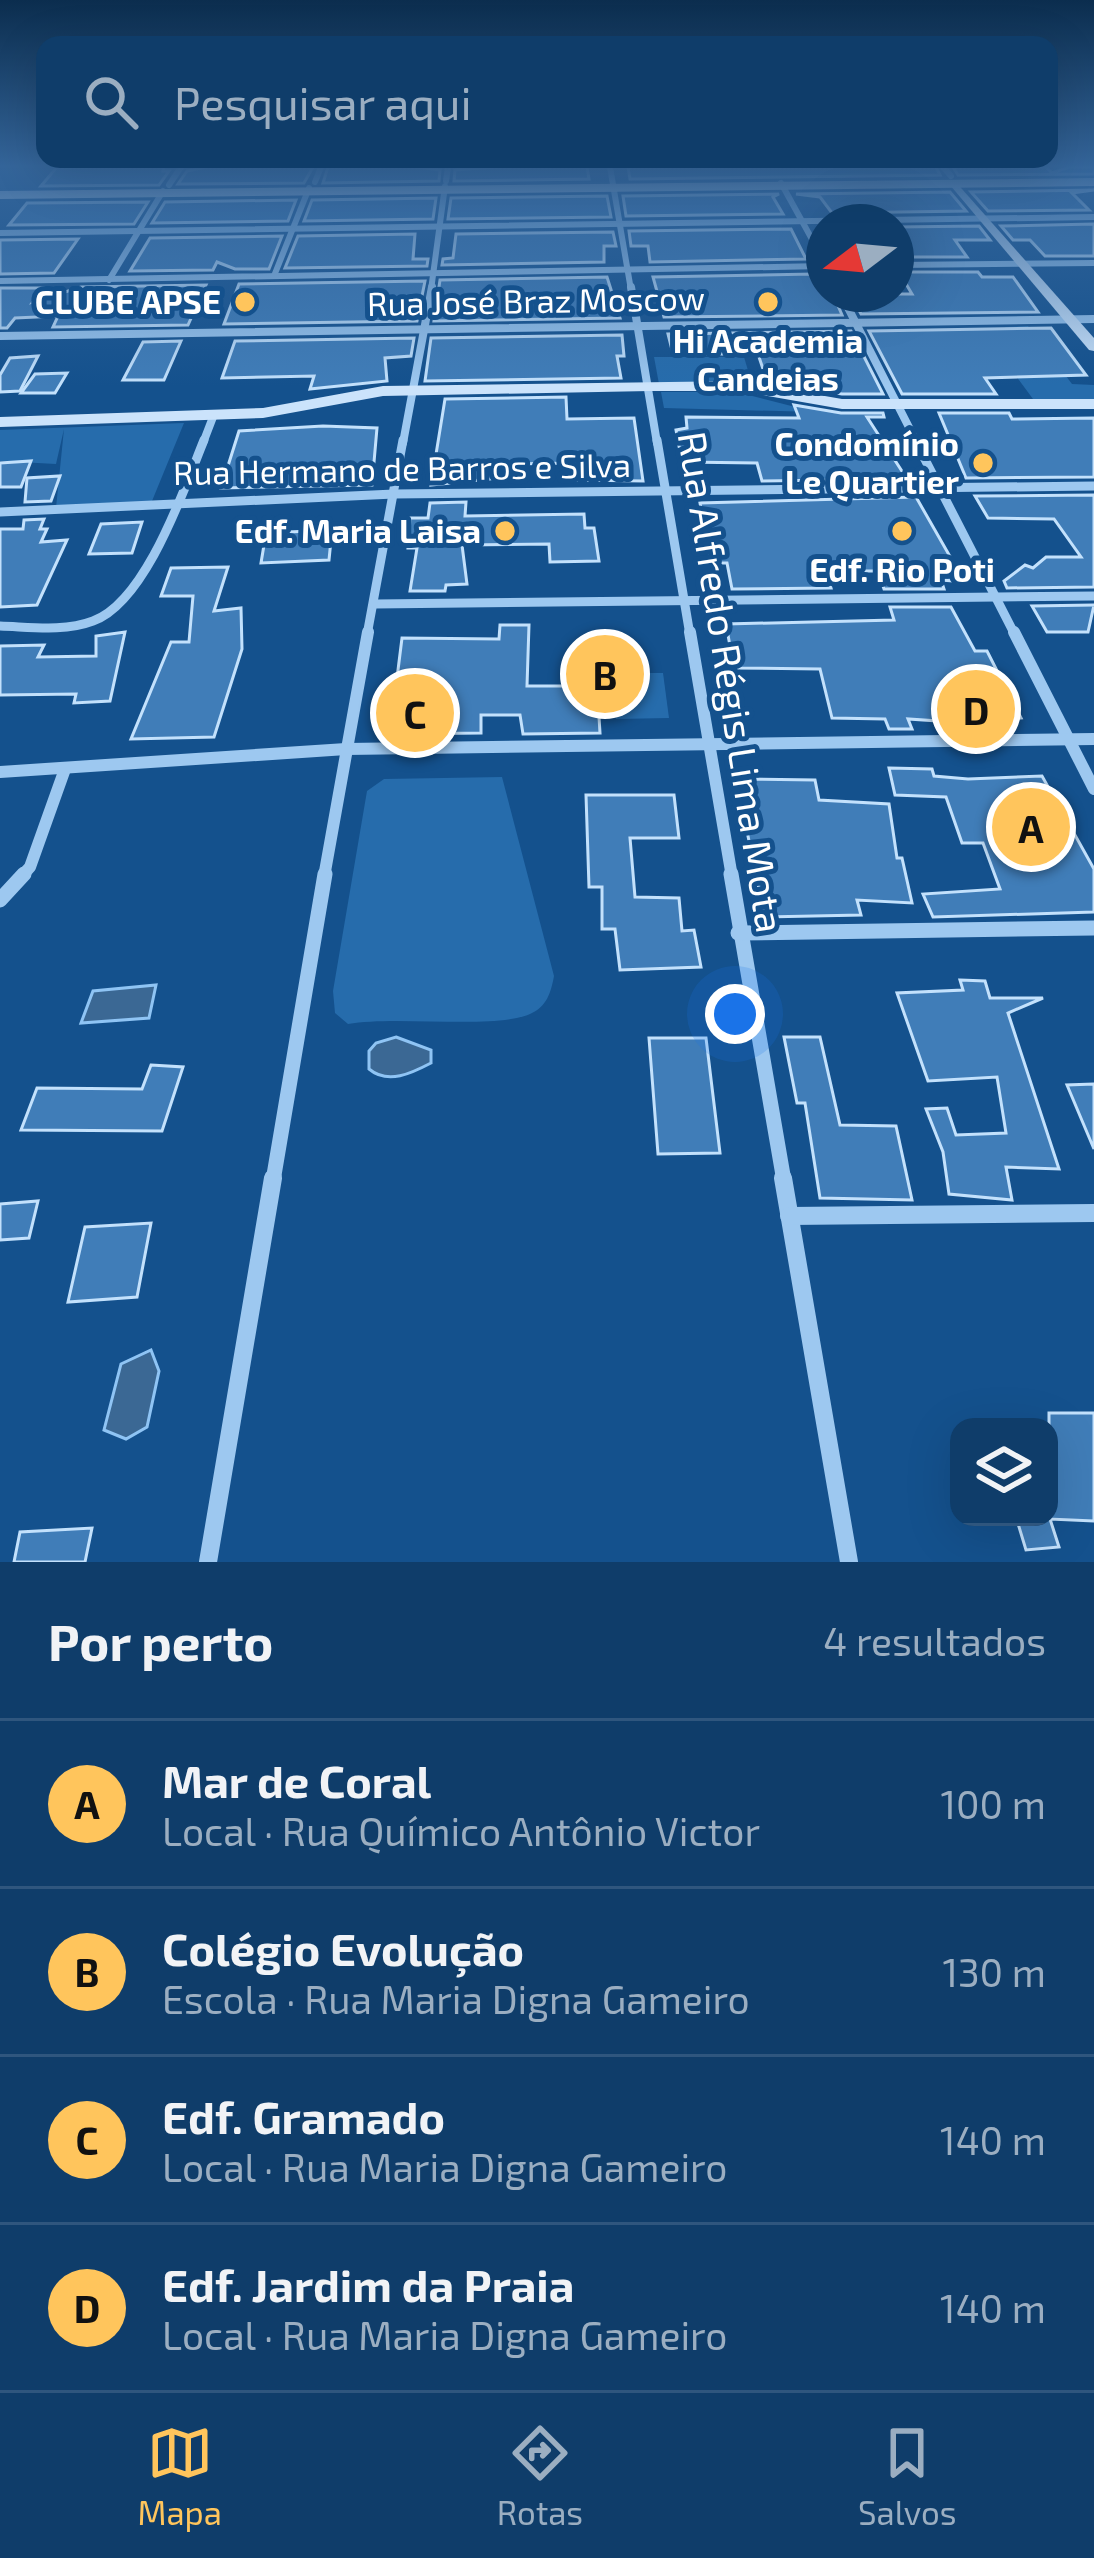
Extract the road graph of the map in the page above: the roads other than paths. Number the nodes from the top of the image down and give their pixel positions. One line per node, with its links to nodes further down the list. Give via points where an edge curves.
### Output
1 (132, 240): 13 (street)
2 (290, 240): 12 (street)
3 (437, 240): 11 (street)
4 (624, 240): 10 (street, Rua Alfredo Régis Lima Mota)
5 (1006, 240): 7 (main road)
6 (1094, 262): 7 (street)
7 (1027, 263): 9 (street); 16 (main road)
8 (806, 264): 10 (street)
9 (914, 265)
10 (627, 268): 11 (street); 19 (street, Rua Alfredo Régis Lima Mota)
11 (435, 270): 12 (street); 20 (street)
12 (274, 276): 13 (street)
13 (109, 280): 14 (street)
14 (0, 281)
15 (851, 312): 18 (street)
16 (1072, 319): 17 (street, Rua José Braz Moscow); 18 (street, Rua José Braz Moscow); 22 (main road)
17 (1094, 319)
18 (856, 321): 19 (street, Rua José Braz Moscow); 25 (street)
19 (637, 324): 20 (street, Rua José Braz Moscow); 23 (street, Rua Alfredo Régis Lima Mota)
20 (422, 327): 21 (street, Rua José Braz Moscow); 24 (street)
21 (0, 336)
22 (1094, 347)
23 (650, 386): 24 (main road); 25 (main road, via 740,386 820,404); 31 (street, Rua Alfredo Régis Lima Mota)
24 (410, 391): 27 (main road); 32 (street)
25 (896, 404): 26 (main road); 29 (street)
26 (1094, 404)
27 (213, 417): 28 (main road); 33 (street)
28 (0, 422)
29 (936, 485): 30 (street, Rua Hermano de Barros e Silva); 31 (street, Rua Hermano de Barros e Silva); 36 (street)
30 (1094, 486)
31 (666, 490): 32 (street, Rua Hermano de Barros e Silva); 37 (street, Rua Alfredo Régis Lima Mota)
32 (394, 494): 33 (street, Rua Hermano de Barros e Silva); 38 (street)
33 (178, 501): 34 (street, Rua Hermano de Barros e Silva); 39 (street, via 130,593 101,618)
34 (0, 512)
35 (1094, 596): 36 (street)
36 (995, 598): 37 (street); 41 (street)
37 (684, 599): 38 (street); 42 (street, Rua Alfredo Régis Lima Mota)
38 (375, 604): 43 (street)
39 (0, 626)
40 (1094, 739): 41 (street)
41 (1070, 740): 42 (street); 46 (street)
42 (709, 745): 43 (street); 49 (street, Rua Alfredo Régis Lima Mota)
43 (346, 749): 44 (street); 52 (street)
44 (65, 769): 45 (street); 47 (street, via 30,867)
45 (0, 772)
46 (1094, 789)
47 (0, 900)
48 (1094, 928): 49 (street)
49 (738, 933): 51 (street, Rua Alfredo Régis Lima Mota)
50 (1094, 1213): 51 (street)
51 (789, 1216): 53 (street, Rua Alfredo Régis Lima Mota)
52 (208, 1562)
53 (849, 1562)

